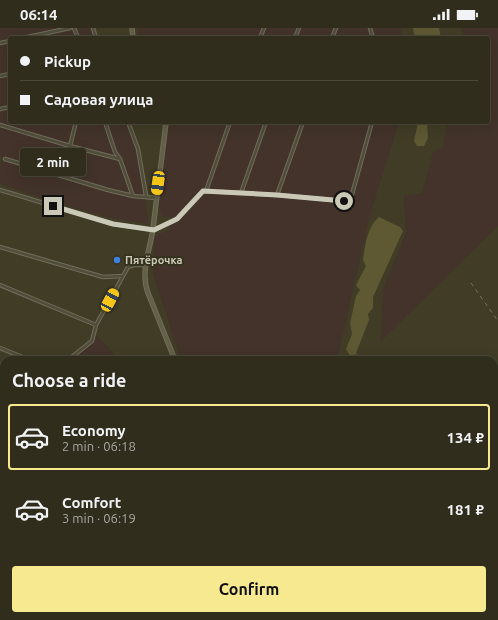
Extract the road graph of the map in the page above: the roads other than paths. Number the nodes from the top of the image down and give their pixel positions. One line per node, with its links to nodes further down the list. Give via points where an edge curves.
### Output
1 (70, 28): 2 (street)
2 (42, 34): 3 (street)
3 (32, 36)
4 (76, 124): 13 (street)
5 (105, 124): 14 (street, via 115,152)
6 (129, 124): 21 (street, via 138,149)
7 (166, 124): 22 (street)
8 (229, 124): 17 (street)
9 (265, 124): 18 (street)
10 (302, 124): 19 (street)
11 (371, 124): 19 (street, via 351,198 344,201)
12 (0, 125): 13 (street)
13 (70, 146): 14 (street)
14 (120, 158): 20 (street)
15 (5, 159): 20 (street)
16 (0, 190): 23 (street, via 113,224)
17 (206, 191): 18 (street); 23 (street, via 203,191 177,219)
18 (241, 193): 19 (street)
19 (277, 195)
20 (133, 196): 21 (street)
21 (146, 196): 22 (street)
22 (156, 198): 23 (street)
23 (153, 230): 25 (street)
24 (0, 248): 26 (street, via 103,277)
25 (146, 266): 26 (street, via 131,265); 32 (street, via 145,285)
26 (123, 276): 28 (street)
27 (0, 285): 28 (street)
28 (96, 325): 31 (street, via 92,340)
29 (0, 348): 30 (street)
30 (20, 356)
31 (73, 356)
32 (174, 356)

